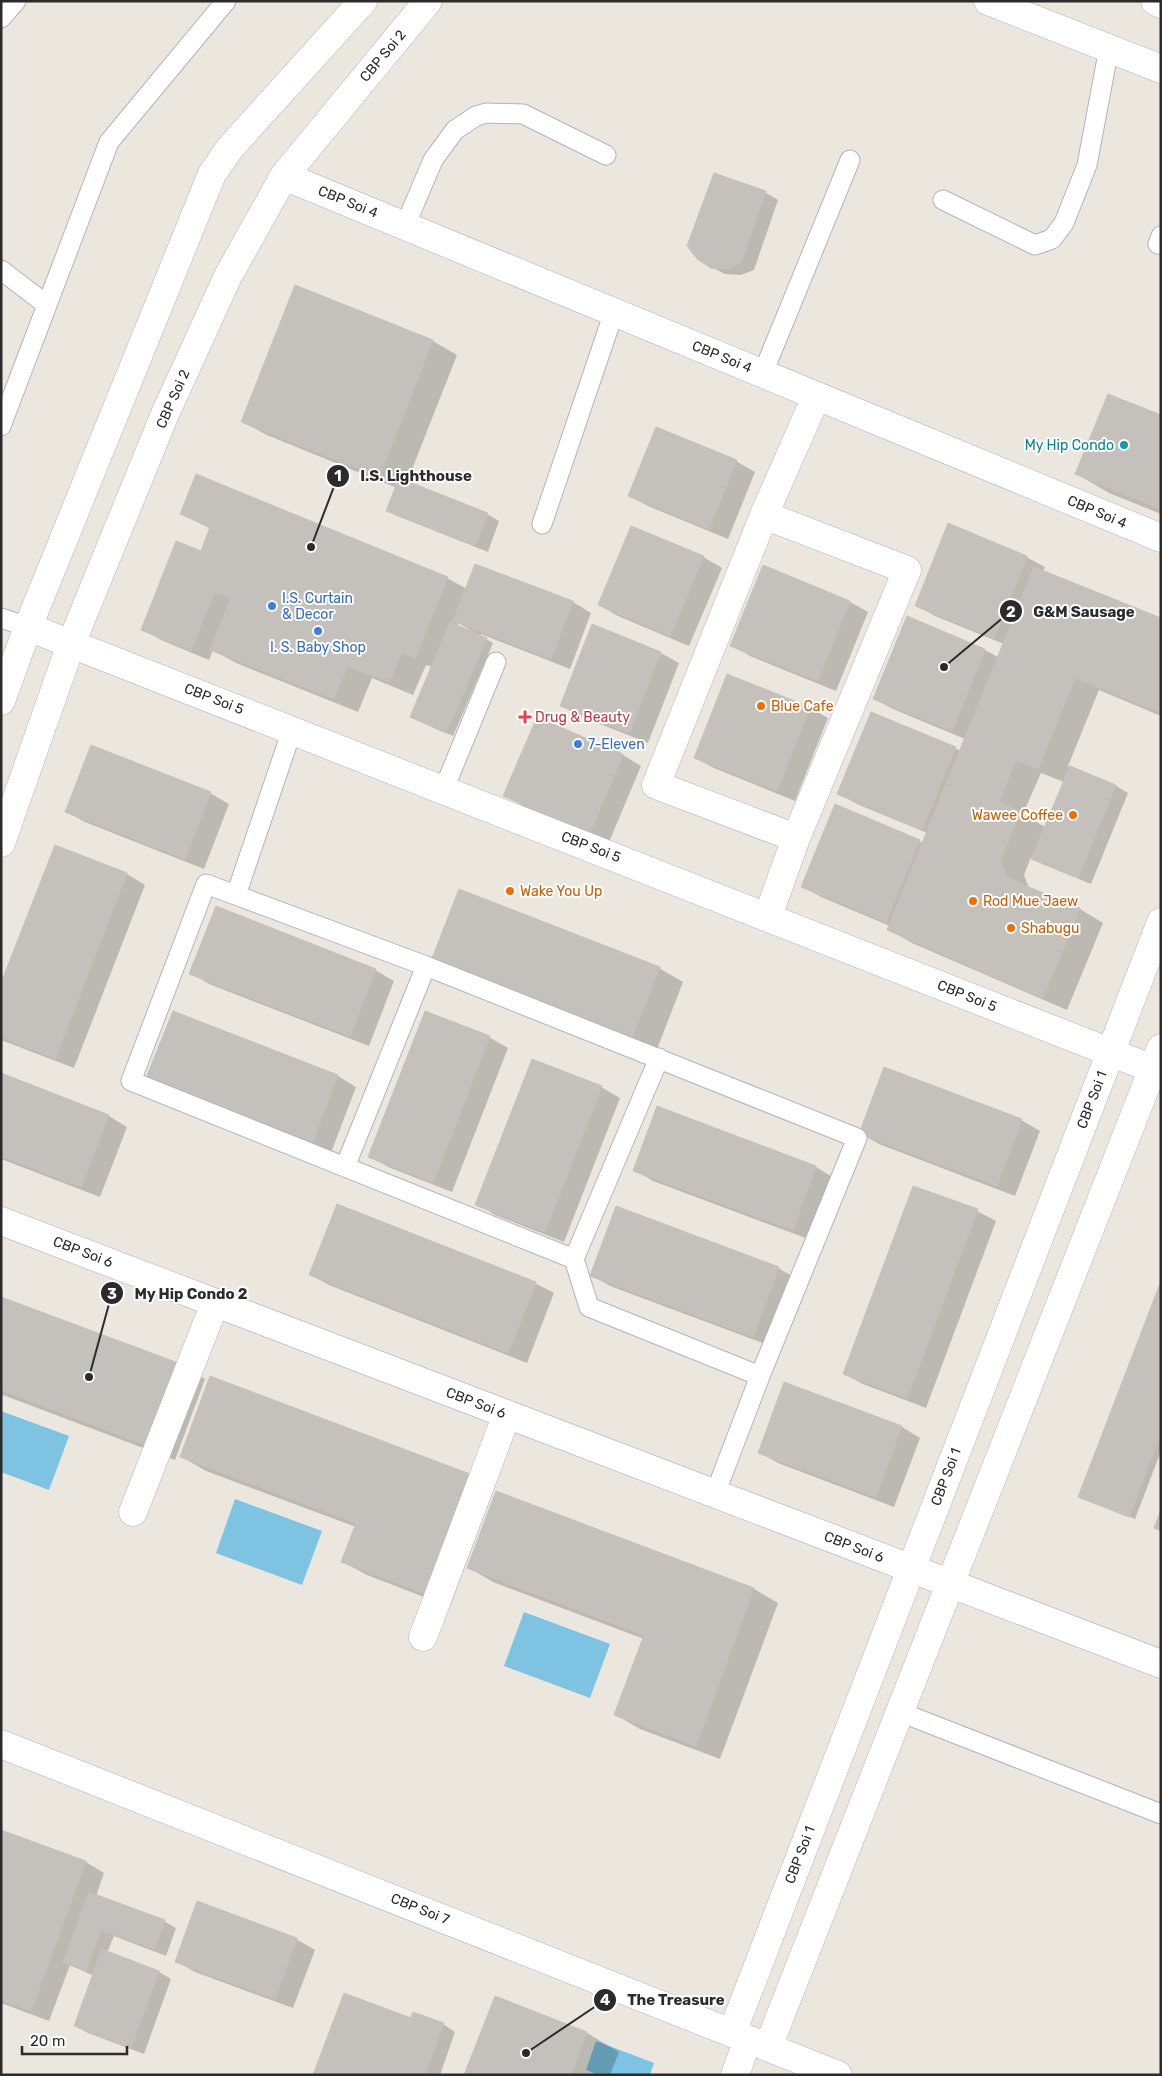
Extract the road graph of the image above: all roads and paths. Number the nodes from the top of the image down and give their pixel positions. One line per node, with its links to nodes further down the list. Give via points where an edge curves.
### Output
1 (16, 1): 8 (lane)
2 (226, 1): 17 (lane, via 109,142)
3 (363, 1): 26 (street, via 230,148 212,174)
4 (428, 1): 13 (street, CBP Soi 2)
5 (988, 1): 9 (street)
6 (1156, 1): 7 (street)
7 (1161, 4)
8 (1, 18)
9 (1109, 48): 10 (street); 14 (lane, via 1086,165 1064,223 1052,239 1035,244)
10 (1161, 69)
11 (606, 156): 15 (lane, via 524,114 487,113 476,116 455,130 433,160)
12 (850, 160): 19 (lane)
13 (284, 176): 15 (street, CBP Soi 4); 27 (street, CBP Soi 2, via 228,276 166,414)
14 (943, 200)
15 (405, 226): 18 (street, CBP Soi 4)
16 (1, 270): 17 (lane)
17 (47, 305): 21 (lane)
18 (614, 312): 19 (street, CBP Soi 4); 23 (lane)
19 (763, 373): 20 (street, CBP Soi 4)
20 (816, 397): 22 (street); 24 (street, CBP Soi 4)
21 (1, 426)
22 (764, 515): 32 (street, via 656,785); 32 (street, via 907,570)
23 (542, 524)
24 (1161, 538)
25 (1, 618): 26 (lane)
26 (28, 627): 27 (street, CBP Soi 5); 29 (street)
27 (71, 644): 30 (street, CBP Soi 5); 33 (street, CBP Soi 2)
28 (496, 662): 31 (lane)
29 (1, 701)
30 (292, 730): 31 (street, CBP Soi 5); 34 (lane)
31 (444, 789): 35 (street, CBP Soi 5)
32 (796, 838): 35 (street)
33 (1, 843)
34 (236, 895): 37 (lane); 41 (lane, via 206,884 131,1081)
35 (768, 916): 38 (street, CBP Soi 5)
36 (1161, 922): 38 (street, CBP Soi 1)
37 (426, 966): 39 (lane); 41 (lane)
38 (1110, 1052): 40 (street, CBP Soi 5); 49 (street, CBP Soi 1)
39 (659, 1058): 43 (lane); 45 (lane, via 857,1138)
40 (1159, 1065): 50 (street)
41 (345, 1167): 43 (lane)
42 (1, 1221): 44 (street, CBP Soi 6)
43 (574, 1260): 45 (lane, via 589,1307)
44 (215, 1303): 46 (street, CBP Soi 6); 48 (street)
45 (760, 1376): 47 (lane)
46 (507, 1414): 47 (street, CBP Soi 6); 51 (street)
47 (715, 1494): 49 (street, CBP Soi 6)
48 (134, 1512)
49 (911, 1568): 50 (street, CBP Soi 6); 56 (street, CBP Soi 1)
50 (951, 1582): 52 (street, CBP Soi 6); 53 (street)
51 (423, 1637)
52 (1161, 1664)
53 (900, 1712): 55 (lane); 56 (street)
54 (1, 1744): 56 (street, CBP Soi 7)
55 (1161, 1814)
56 (749, 2040): 57 (street); 58 (street, CBP Soi 7)
57 (735, 2075)
58 (838, 2075)

